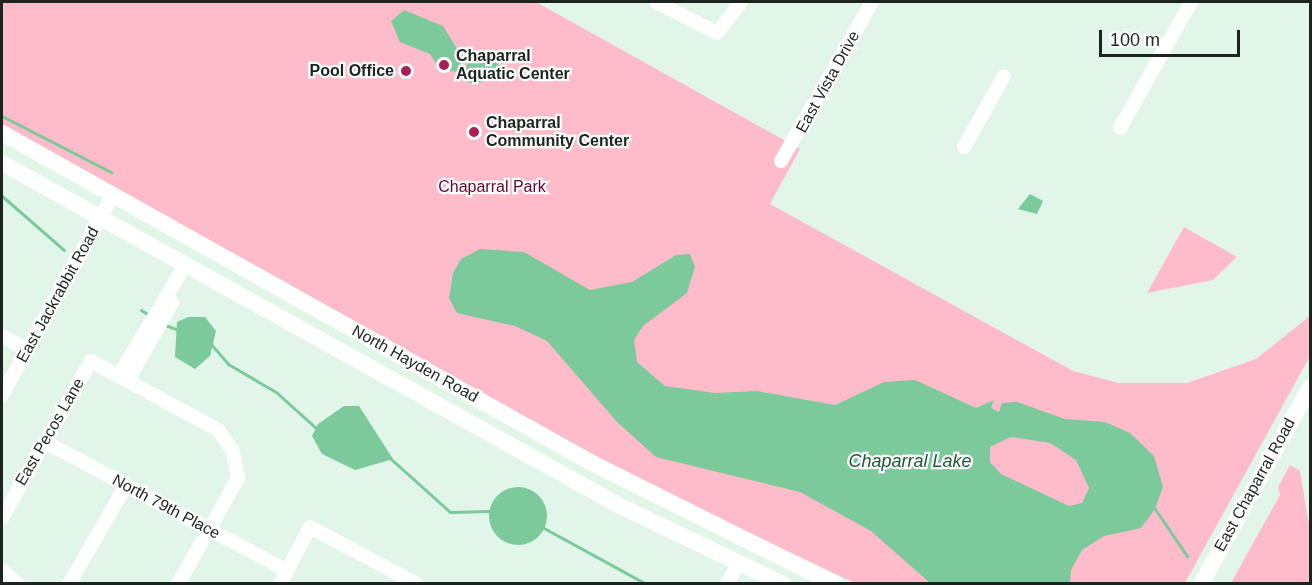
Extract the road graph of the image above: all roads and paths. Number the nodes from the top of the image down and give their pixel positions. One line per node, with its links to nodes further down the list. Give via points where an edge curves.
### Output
1 (656, 2): 2 (street, via 717,33)
2 (741, 2)
3 (872, 2): 9 (street, East Vista Drive)
4 (1191, 2): 6 (street)
5 (1004, 76): 8 (street)
6 (1120, 128)
7 (2, 133): 11 (main road, North Hayden Road)
8 (964, 147)
9 (781, 161)
10 (2, 163): 12 (main road, North Hayden Road)
11 (113, 195): 12 (street, East Jackrabbit Road); 34 (main road, North Hayden Road, via 620,478)
12 (102, 217): 13 (main road, North Hayden Road); 15 (street, East Jackrabbit Road)
13 (189, 266): 16 (street); 23 (main road, North Hayden Road, via 612,501)
14 (2, 336): 15 (street)
15 (27, 350): 18 (street, East Jackrabbit Road)
16 (123, 378): 19 (street, East Pecos Lane, via 91,361); 22 (street, via 218,430 232,449 238,478)
17 (1311, 387): 35 (main road, East Chaparral Road)
18 (2, 395)
19 (45, 441): 20 (street, North 79th Place); 21 (street, East Pecos Lane)
20 (125, 487): 22 (street, North 79th Place); 28 (street)
21 (2, 518)
22 (210, 531): 25 (street, North 79th Place); 29 (street)
23 (739, 562): 32 (street); 33 (main road, North Hayden Road)
24 (2, 570): 27 (street)
25 (288, 571): 26 (street, via 310,527); 30 (street)
26 (393, 578): 31 (street)
27 (18, 584)
28 (69, 584)
29 (178, 584)
30 (280, 584)
31 (417, 584)
32 (727, 584)
33 (783, 584)
34 (835, 584)
35 (1201, 584)

